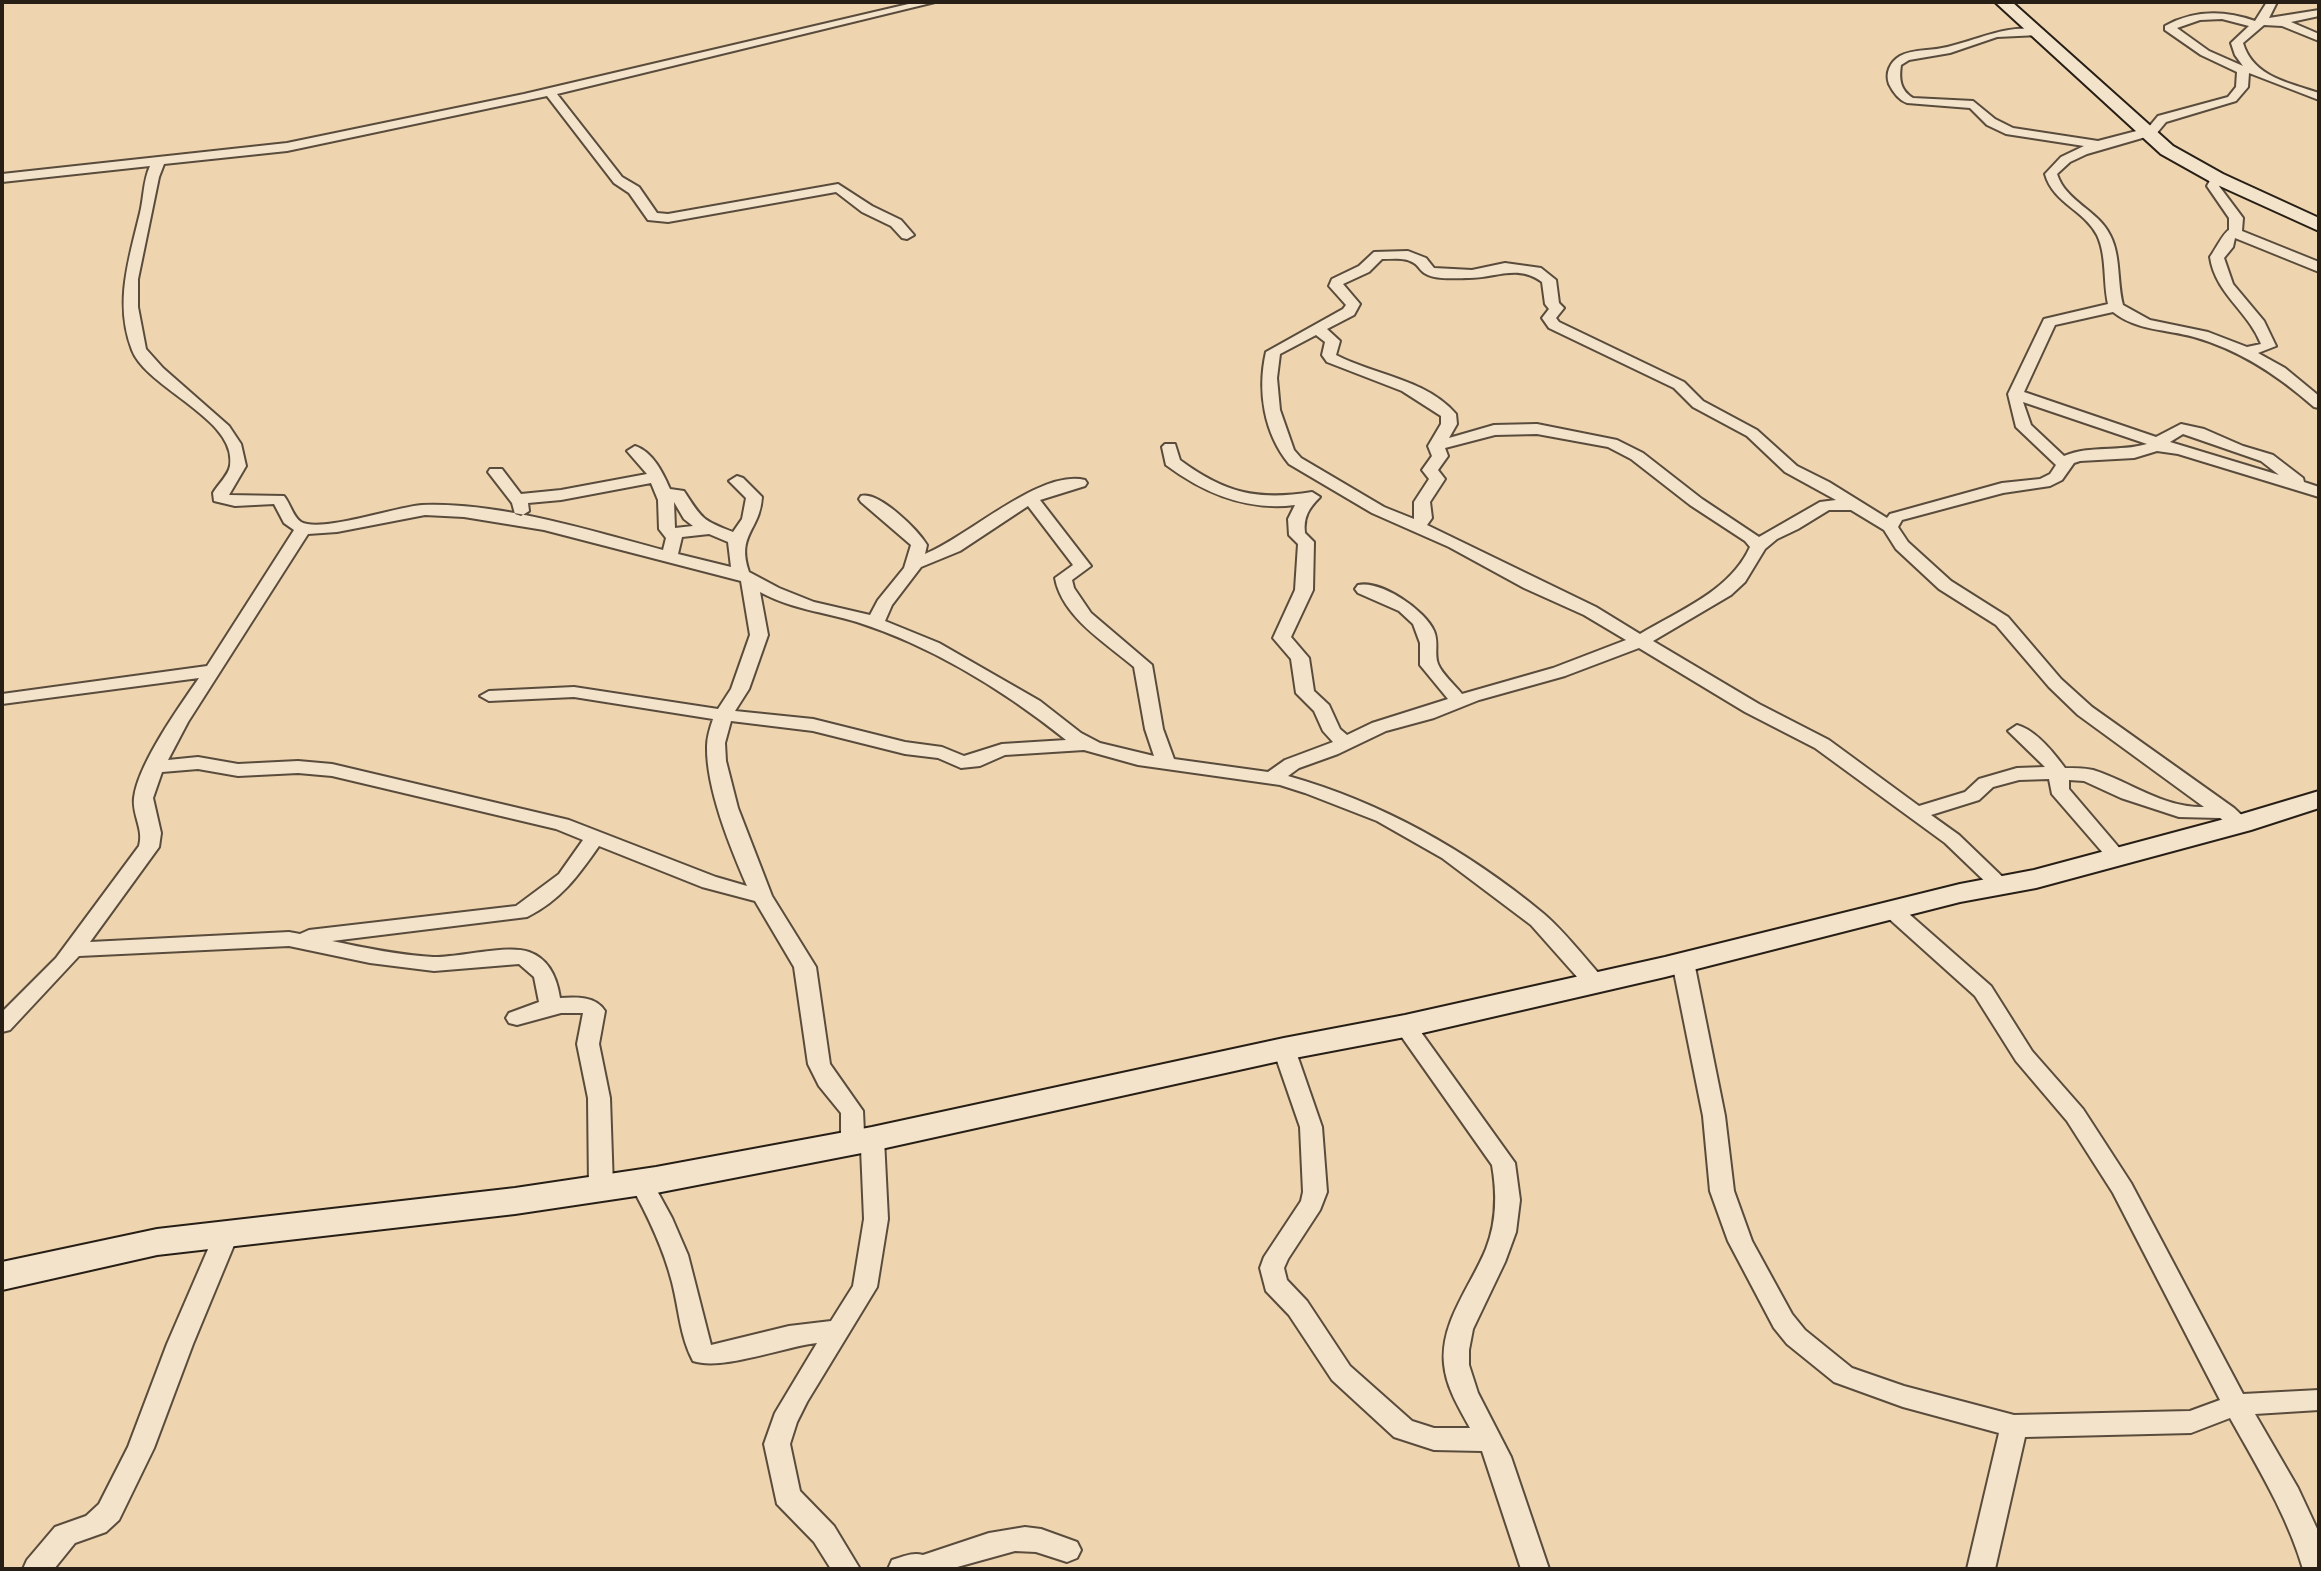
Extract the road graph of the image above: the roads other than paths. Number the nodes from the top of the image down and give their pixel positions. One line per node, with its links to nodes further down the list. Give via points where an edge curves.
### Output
1 (930, 2): 12 (street)
2 (2003, 2): 7 (street)
3 (2272, 2): 6 (street, via 2269,13)
4 (2319, 13): 5 (street)
5 (2276, 21): 6 (street); 8 (street)
6 (2258, 23): 9 (street, via 2237,46); 9 (street, via 2215,15 2169,28 2205,53)
7 (2039, 32): 14 (street); 15 (street, via 2006,32 1946,51 1906,57 1896,64 1893,78 1899,93 1911,101 1973,106 2010,131)
8 (2319, 38)
9 (2248, 70): 11 (street); 14 (street, via 2239,94 2232,99 2162,119 2155,129)
10 (2319, 84): 11 (street)
11 (2291, 86): 13 (street)
12 (550, 92): 16 (street, via 287,147); 21 (street, via 618,180 634,190 656,218 838,188 896,223)
13 (2319, 97)
14 (2145, 132): 15 (street); 18 (street)
15 (2105, 144): 23 (street, via 2070,155 2051,174 2058,189 2087,213 2103,234)
16 (159, 161): 17 (street); 48 (street, via 149,183 129,289 140,353 222,426 239,461 220,498 278,499 289,519)
17 (2, 178)
18 (2217, 178): 19 (street); 20 (street, via 2213,186 2236,218)
19 (2319, 225)
20 (2234, 233): 22 (street); 25 (street, via 2217,257 2220,275 2258,321 2269,346)
21 (907, 235)
22 (2319, 268)
23 (2116, 307): 25 (street, via 2140,323 2203,335); 26 (street, via 2049,322)
24 (1318, 329): 29 (street, via 1333,341 1332,359 1436,402 1448,415 1449,424); 38 (street, via 1273,352 1271,405 1289,455); 44 (street, via 1352,308 1337,282 1385,253 1408,255 1437,272 1472,274 1492,267 1536,271 1552,286 1551,298 1557,308 1549,318 1554,325 1679,385 1698,404 1752,433 1791,469)
25 (2245, 352): 27 (street, via 2276,366)
26 (2015, 394): 28 (street); 32 (street, via 2016,411 2024,427)
27 (2319, 404)
28 (2161, 444): 32 (street, via 2134,453 2077,456); 37 (street)
29 (1436, 446): 46 (street, via 1440,456 1430,470 1437,480 1422,502 1424,518); 52 (street, via 1479,433 1525,429 1553,429 1612,443 1751,537)
30 (1170, 447): 41 (street, via 1172,462 1219,491 1244,500)
31 (635, 451): 34 (street)
32 (2064, 464): 47 (street, via 2056,477 2044,483 1940,504 1896,517)
33 (496, 472): 42 (street)
34 (656, 477): 39 (street); 42 (street)
35 (737, 481): 51 (street, via 754,497 755,504 754,514)
36 (1079, 483): 40 (street)
37 (2311, 489)
38 (1348, 493): 41 (street); 46 (street)
39 (664, 494): 49 (street, via 678,494 690,516); 50 (street)
40 (1029, 498): 54 (street, via 957,545); 67 (street, via 1083,566 1063,578 1079,610 1143,665 1154,729)
41 (1310, 498): 66 (street, via 1297,512 1296,522 1297,535 1306,542 1304,590 1282,638 1300,658 1305,693 1322,709 1332,732)
42 (517, 499): 45 (street)
43 (867, 499): 54 (street, via 918,540)
44 (1855, 505): 47 (street); 52 (street, via 1820,507)
45 (524, 523): 48 (street, via 422,510 328,529); 53 (street)
46 (1417, 526): 58 (street, via 1590,611)
47 (1890, 527): 73 (street, via 1902,545 1945,585 2002,621 2055,683 2085,710)
48 (303, 529): 59 (street)
49 (707, 529): 50 (street); 51 (street)
50 (671, 533): 53 (street, via 674,545)
51 (736, 539): 55 (street, via 734,555)
52 (1758, 547): 58 (street, via 1746,570 1725,592)
53 (669, 558): 55 (street)
54 (914, 564): 57 (street)
55 (746, 577): 57 (street, via 809,606); 63 (street, via 759,635 740,689)
56 (1364, 589): 62 (street, via 1414,613 1425,630 1429,665)
57 (875, 623): 65 (street, via 933,647 1034,705)
58 (1640, 641): 62 (street, via 1559,672); 72 (street, via 1822,744)
59 (211, 671): 61 (street); 68 (street)
60 (489, 696): 63 (street, via 574,692)
61 (2, 699)
62 (1458, 700): 66 (street, via 1379,727)
63 (723, 715): 65 (street, via 813,724 942,753 961,762 1002,750); 77 (street, via 717,761 737,836)
64 (2017, 731): 69 (street)
65 (1084, 744): 67 (street)
66 (1345, 744): 70 (street, via 1292,764)
67 (1167, 764): 70 (street)
68 (155, 766): 74 (street, via 198,763 238,771 332,770); 80 (street, via 142,806 152,832 149,847)
69 (2059, 773): 72 (street, via 2017,774 1986,783 1972,796); 73 (street, via 2088,775 2176,811); 75 (street, via 2059,790)
70 (1273, 778): 82 (street, via 1364,808 1449,854 1538,920)
71 (2319, 799): 73 (street)
72 (1916, 813): 76 (street)
73 (2234, 818): 75 (street)
74 (596, 836): 77 (street, via 709,882); 79 (street, via 566,879 520,912)
75 (2117, 857): 76 (street)
76 (2002, 886): 78 (street, via 1960,892)
77 (762, 896): 88 (street, via 805,967 819,1063 852,1111)
78 (1893, 911): 81 (street); 95 (street, via 1983,990 2024,1056 2075,1115 2123,1189)
79 (297, 939): 80 (street); 83 (street, via 370,956 434,964 522,957 545,976)
80 (74, 949): 85 (street)
81 (1683, 962): 82 (street); 96 (street, via 1714,1116 1722,1191 1740,1241 1783,1321 1843,1375)
82 (1594, 982): 86 (street)
83 (550, 1007): 84 (street); 90 (street, via 579,1004 594,1012 589,1044 599,1098)
84 (517, 1018)
85 (2, 1025)
86 (1405, 1026): 87 (street); 97 (street, via 1503,1163 1508,1184 1510,1209 1504,1236 1460,1327 1456,1348 1456,1371 1472,1413)
87 (1284, 1049): 88 (street); 97 (street, via 1311,1127 1315,1192 1276,1257 1272,1268 1275,1284 1298,1308 1342,1373 1403,1429 1434,1439)
88 (862, 1141): 89 (street); 93 (street, via 876,1219 865,1287)
89 (641, 1182): 90 (street); 93 (street, via 683,1278 702,1354)
90 (601, 1187): 91 (street)
91 (227, 1233): 92 (street, via 157,1242); 100 (street, via 120,1492 103,1518 65,1535)
92 (2, 1276)
93 (839, 1330): 101 (street, via 784,1420 778,1444 787,1496 824,1534)
94 (2319, 1400): 95 (street)
95 (2236, 1405): 96 (street, via 2191,1422); 104 (street, via 2288,1496)
96 (2014, 1426): 103 (street)
97 (1490, 1441): 102 (street)
98 (1067, 1550): 99 (street, via 1043,1541 1013,1539)
99 (919, 1568)
100 (37, 1569)
101 (846, 1569)
102 (1535, 1569)
103 (1981, 1569)
104 (2317, 1569)

